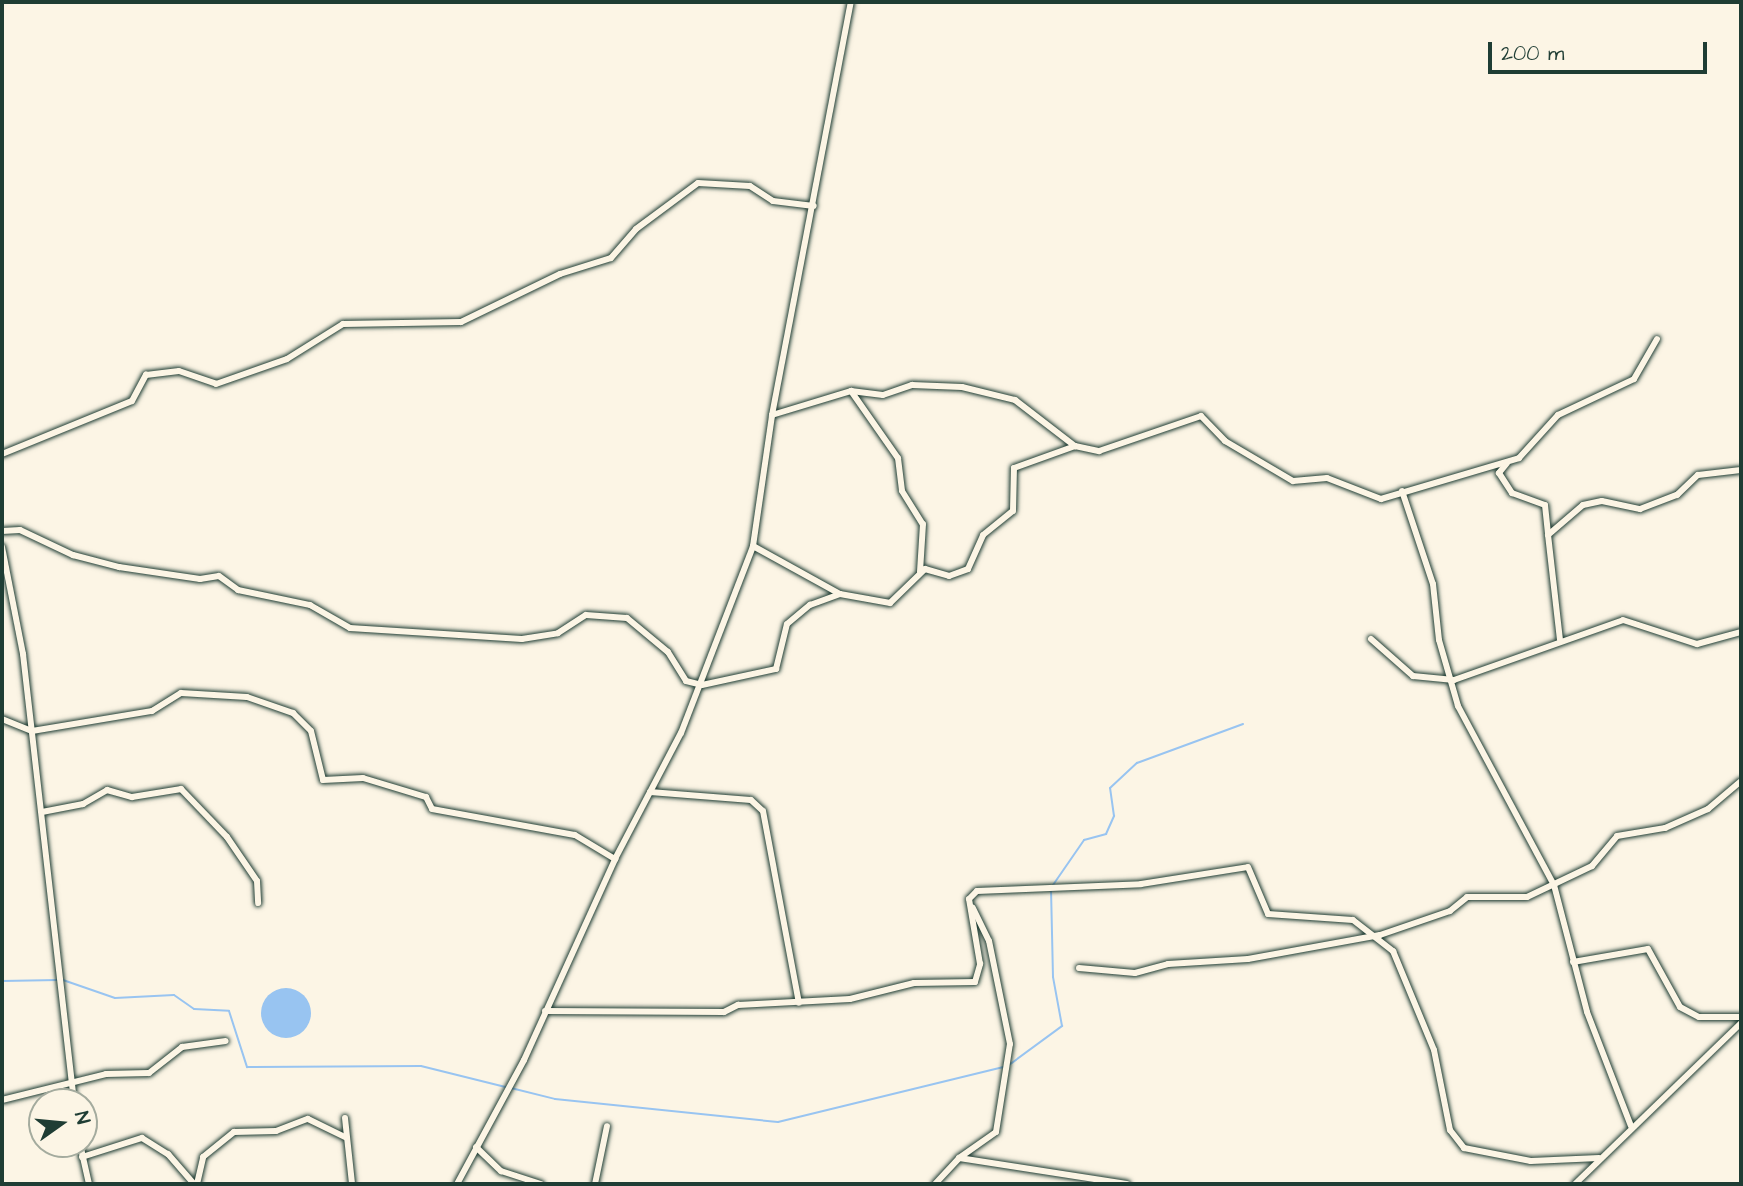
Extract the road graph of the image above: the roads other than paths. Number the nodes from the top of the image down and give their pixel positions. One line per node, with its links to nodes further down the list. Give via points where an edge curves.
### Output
1 (851, 2): 2 (street)
2 (814, 206): 5 (street); 7 (street, via 773,201 750,186 698,183 636,229 611,258 560,274 461,322 343,324 287,359 216,384 179,371 146,375 132,401)
3 (1657, 339): 8 (street, via 1634,379 1558,415 1527,452)
4 (851, 391): 5 (street); 6 (street, via 883,395 912,385 991,392 1015,400); 15 (street, via 898,458 902,491 923,524)
5 (772, 415): 13 (street)
6 (1075, 446): 10 (street, via 1111,449 1202,416 1240,451 1293,481 1327,478 1381,499); 15 (street, via 1014,468 1013,511 983,536 962,573)
7 (2, 454)
8 (1508, 462): 10 (street); 12 (street, via 1499,473 1512,494 1545,505)
9 (1741, 470): 12 (street, via 1698,475 1677,495 1640,509 1602,501 1583,505)
10 (1402, 491): 20 (street, via 1433,584 1439,640)
11 (2, 531): 21 (street, via 20,530 73,555 119,567 219,576 238,590 310,605 349,628 522,639 558,633 586,615 627,618 668,652 686,681)
12 (1548, 535): 19 (street)
13 (753, 546): 16 (street); 21 (street)
14 (2, 547): 23 (street, via 10,568)
15 (920, 572): 16 (street, via 890,603)
16 (840, 594): 21 (street, via 810,605 787,624 776,669)
17 (1741, 632): 19 (street, via 1698,644 1623,620)
18 (1371, 639): 20 (street, via 1413,676)
19 (1560, 640): 20 (street, via 1544,652)
20 (1454, 680): 28 (street, via 1482,759)
21 (702, 684): 25 (street)
22 (2, 719): 23 (street)
23 (32, 731): 26 (street); 27 (street, via 152,711 181,693 247,697 293,713 311,732 323,779 363,778 426,797 432,809 575,835)
24 (1741, 781): 28 (street, via 1698,814 1665,828 1617,836 1592,866)
25 (650, 792): 27 (street); 34 (street, via 751,800 763,811)
26 (42, 812): 30 (street, via 83,804 107,790 132,797 181,789 257,881); 39 (street)
27 (615, 859): 35 (street)
28 (1554, 885): 31 (street, via 1527,897 1467,897 1450,911); 32 (street)
29 (969, 900): 31 (street, via 996,886 1141,884 1248,867 1268,914 1343,918); 34 (street, via 980,964 975,982 914,984); 48 (street, via 989,941 1010,1044 996,1132)
30 (258, 903)
31 (1380, 935): 33 (street, via 1135,974); 49 (street, via 1393,951 1434,1050 1450,1130 1464,1148 1531,1161)
32 (1573, 962): 36 (street, via 1648,949 1680,1007 1699,1017); 43 (street)
33 (1079, 968)
34 (799, 1003): 35 (street, via 656,1014)
35 (545, 1012): 45 (street)
36 (1741, 1017)
37 (1741, 1023): 43 (street)
38 (226, 1041): 39 (street, via 182,1047 149,1073 106,1074)
39 (72, 1087): 40 (street)
40 (2, 1100)
41 (345, 1118): 44 (street)
42 (607, 1126): 55 (street)
43 (1631, 1126): 49 (street)
44 (347, 1139): 51 (street, via 308,1119 276,1131 234,1132 196,1167); 52 (street)
45 (476, 1147): 53 (street); 54 (street, via 501,1171)
46 (98, 1152): 51 (street, via 142,1138 168,1154)
47 (82, 1158): 50 (street)
48 (959, 1158): 56 (street); 57 (street)
49 (1599, 1158): 58 (street)
50 (89, 1184)
51 (195, 1184)
52 (352, 1184)
53 (457, 1184)
54 (541, 1184)
55 (595, 1184)
56 (935, 1184)
57 (1127, 1184)
58 (1575, 1184)

